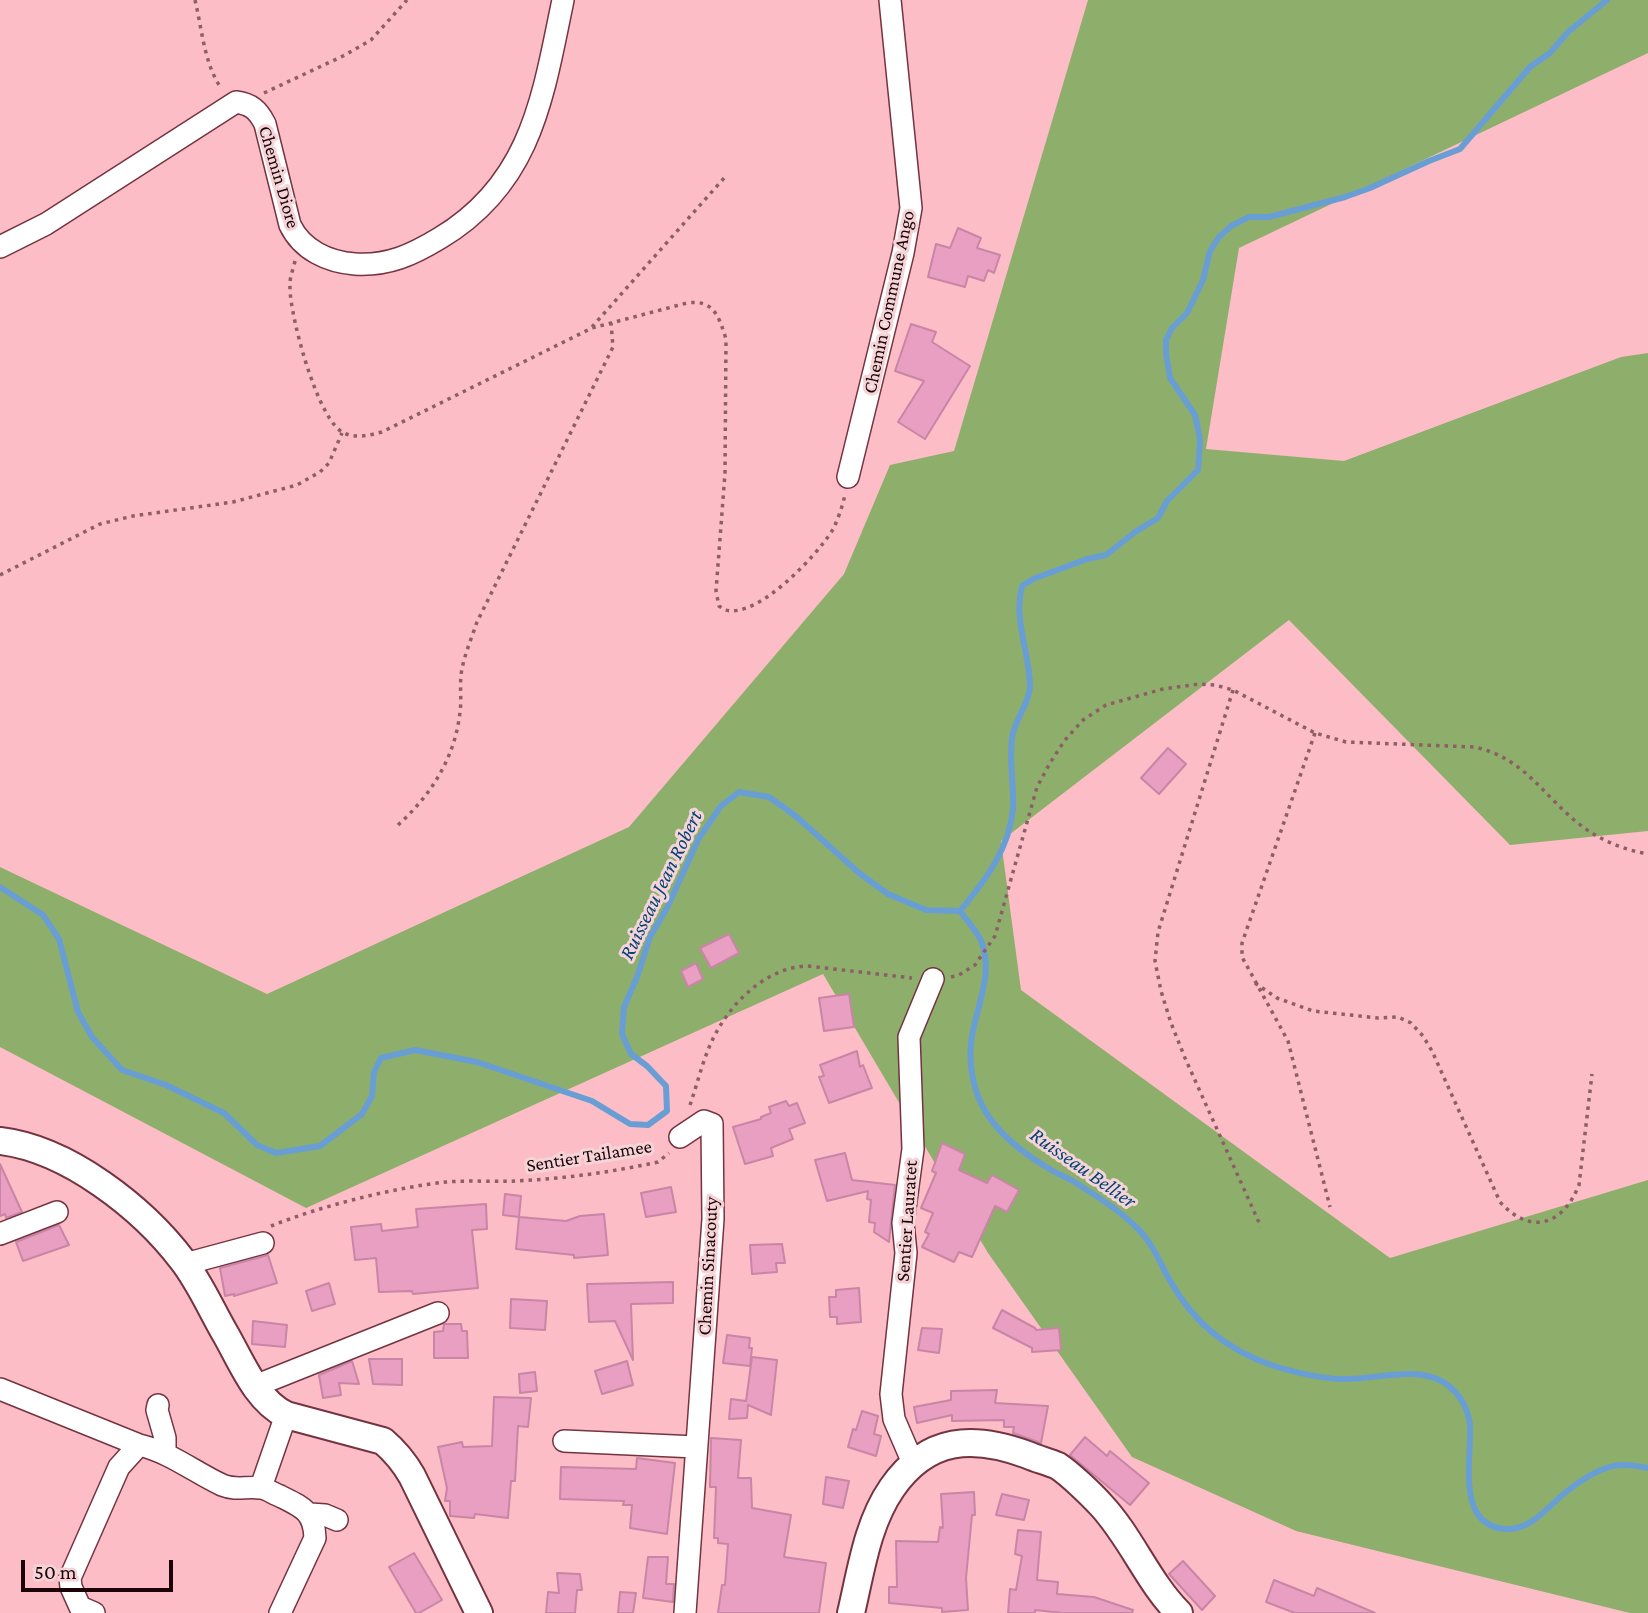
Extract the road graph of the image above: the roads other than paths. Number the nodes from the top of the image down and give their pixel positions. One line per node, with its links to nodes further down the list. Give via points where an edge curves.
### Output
1 (563, 0): 3 (street, Chemin Diore, via 543,96 526,144 506,178 482,205 416,253 372,265 346,263 322,256 302,243 290,225 265,124 259,112 241,103 46,224)
2 (890, 0): 4 (street, Chemin Commune Ango, via 911,208)
3 (0, 247)
4 (848, 477)
5 (933, 979): 21 (street, Sentier Lauratet, via 909,1037 913,1149 891,1394 894,1419)
6 (680, 1138): 19 (street, Chemin Sinacouty, via 704,1121 712,1124 713,1219)
7 (0, 1140): 11 (street, via 41,1150 109,1187)
8 (57, 1212): 9 (street)
9 (0, 1234)
10 (263, 1236): 11 (street)
11 (185, 1264): 13 (street)
12 (438, 1312): 13 (street)
13 (255, 1386): 16 (street, via 268,1403)
14 (0, 1389): 18 (street)
15 (158, 1405): 20 (street)
16 (286, 1415): 22 (street); 27 (street, via 383,1441 403,1460)
17 (564, 1441): 19 (street)
18 (139, 1445): 20 (street); 25 (street, via 119,1467 70,1578 80,1607)
19 (696, 1447): 28 (street, Chemin Sinacouty)
20 (165, 1453): 22 (street, via 225,1486)
21 (913, 1463): 29 (street, via 878,1512); 30 (street, via 957,1442 1000,1445 1059,1467 1102,1506)
22 (261, 1487): 23 (street)
23 (310, 1514): 24 (street); 26 (street, via 315,1538)
24 (337, 1520)
25 (94, 1613)
26 (280, 1613)
27 (479, 1613)
28 (685, 1613)
29 (851, 1613)
30 (1179, 1613)

